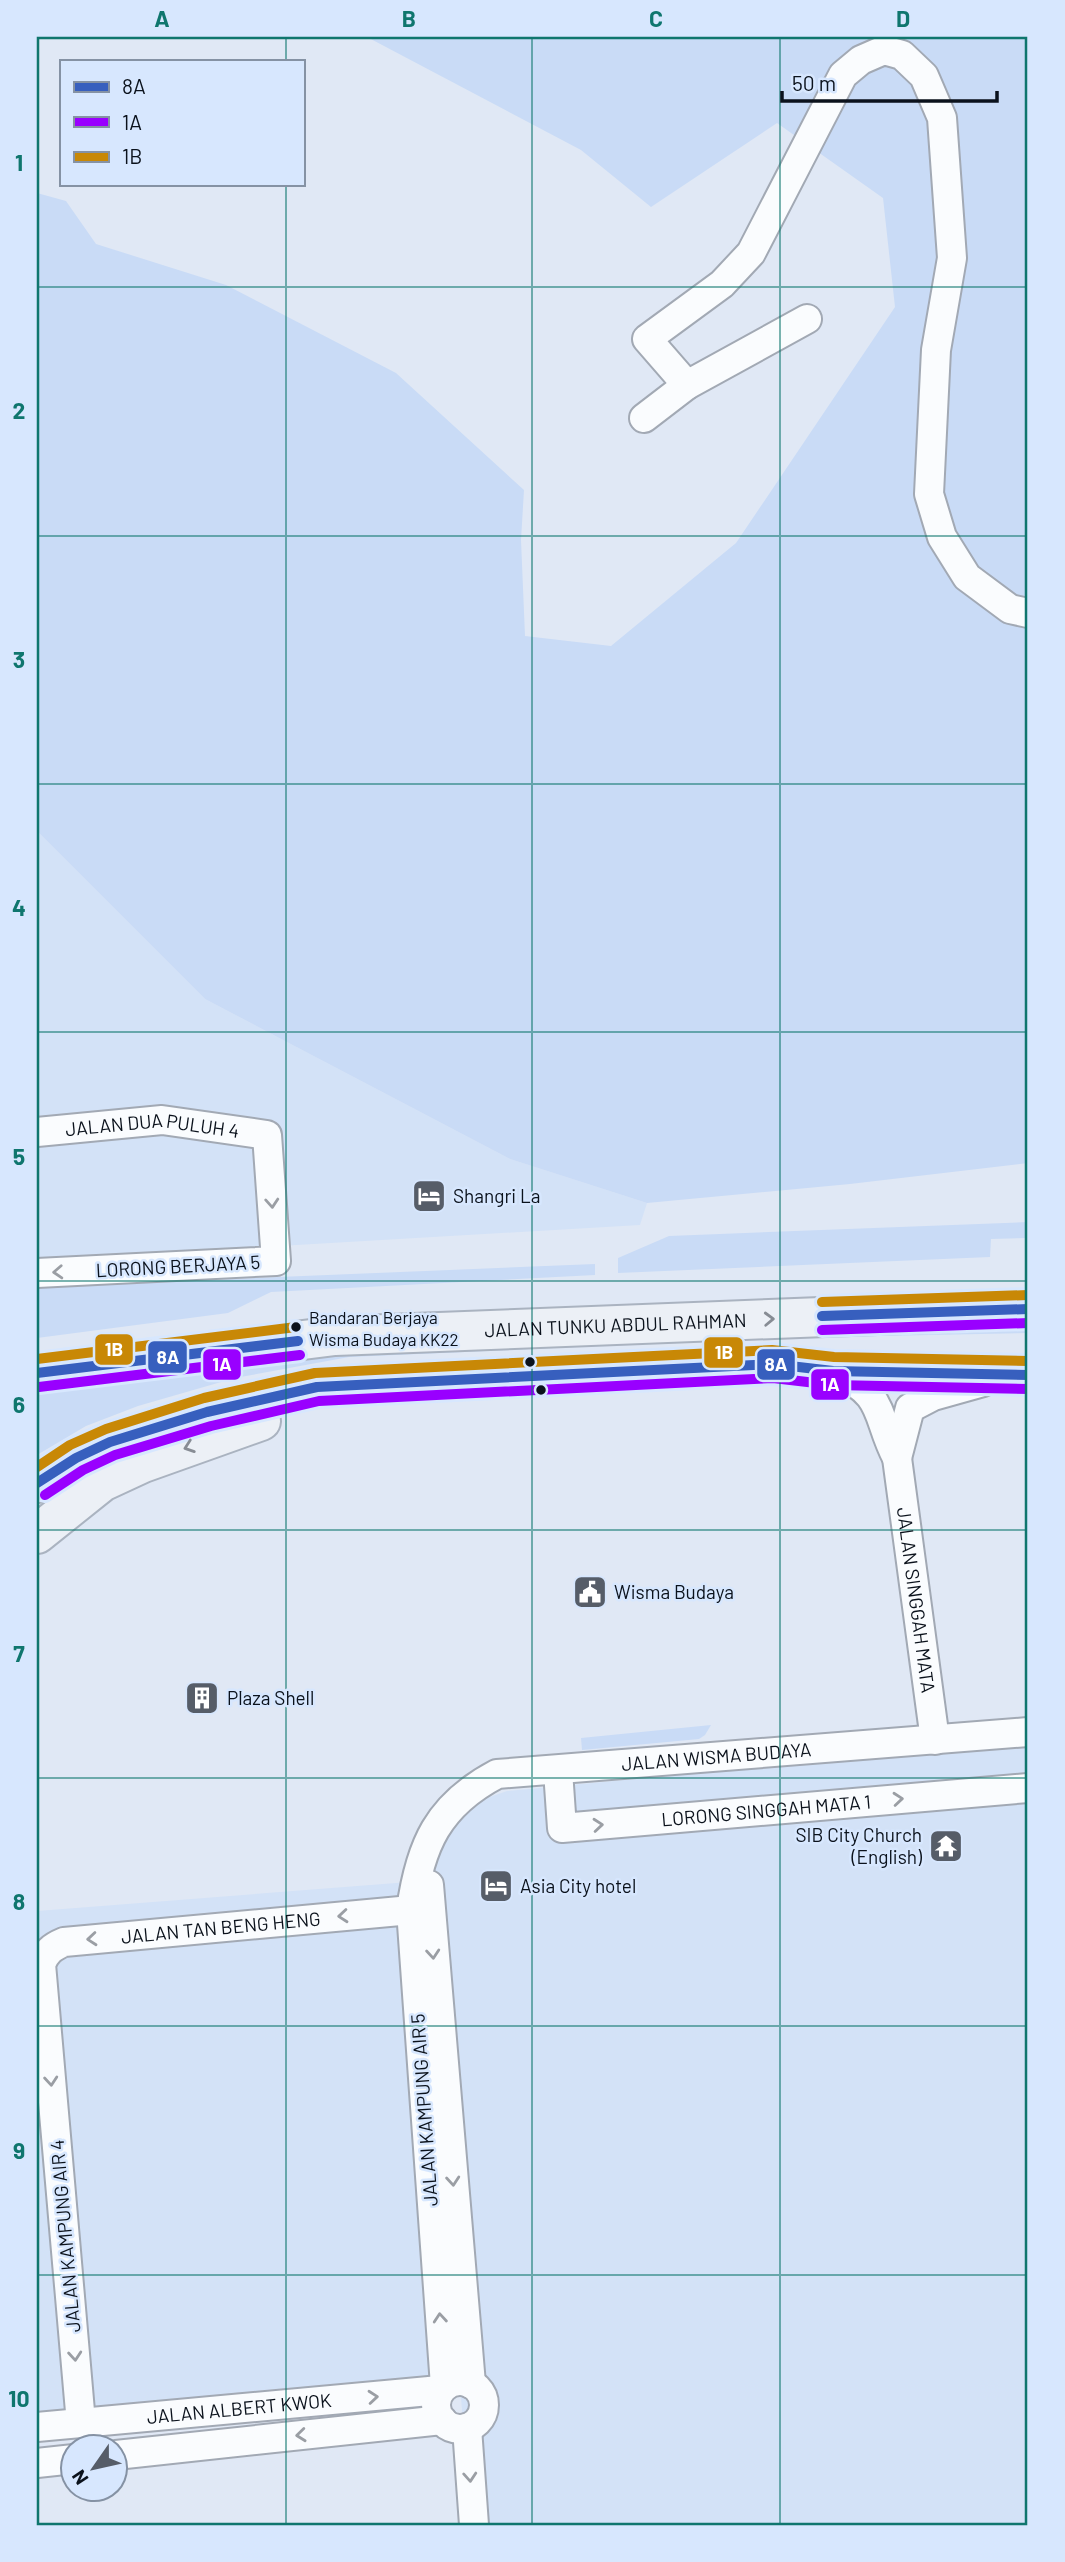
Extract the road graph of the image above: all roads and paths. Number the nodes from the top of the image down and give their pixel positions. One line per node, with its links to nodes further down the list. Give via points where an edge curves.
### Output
1 (807, 319): 2 (street)
2 (687, 385): 3 (street); 4 (street, via 646,339 722,284 751,253 843,75 884,50 902,55 924,76 942,118 952,258 936,350 929,494 942,537 967,577 1010,609)
3 (644, 418)
4 (1028, 613)
5 (40, 1128): 6 (street, JALAN DUA PULUH 4, via 162,1121)
6 (267, 1135): 7 (street, LORONG BERJAYA 5, one-way to 7, via 276,1261)
7 (37, 1273)
8 (1028, 1309): 10 (main road, JALAN TUNKU ABDUL RAHMAN, one-way to 8, via 335,1336)
9 (833, 1371): 11 (main road); 12 (main road, via 773,1364); 13 (street, JALAN SINGGAH MATA, via 871,1395)
10 (37, 1373)
11 (1019, 1375): 13 (street, JALAN SINGGAH MATA, via 933,1396 910,1408)
12 (317, 1387): 14 (main road, via 207,1412 110,1442); 15 (main road, one-way to 15, via 270,1417 102,1482)
13 (897, 1458): 17 (street, JALAN SINGGAH MATA)
14 (37, 1483)
15 (37, 1534)
16 (1028, 1732): 17 (street, JALAN WISMA BUDAYA)
17 (935, 1740): 18 (street, JALAN WISMA BUDAYA)
18 (558, 1771): 19 (street, LORONG SINGGAH MATA 1, one-way to 19, via 562,1828); 20 (street, JALAN WISMA BUDAYA, via 497,1774 464,1792)
19 (1028, 1788)
20 (432, 1837): 21 (street, JALAN KAMPUNG AIR 5); 23 (street, one-way to 23, via 429,1908)
21 (411, 1910): 22 (street, JALAN TAN BENG HENG, one-way to 22, via 64,1942 48,1951); 23 (street, JALAN KAMPUNG AIR 5, one-way to 21)
22 (41, 1964): 24 (street, JALAN KAMPUNG AIR 4, one-way to 24)
23 (452, 2387): 24 (street, JALAN ALBERT KWOK, one-way to 23); 25 (street, via 436,2406); 25 (street, via 481,2393 484,2407 478,2420)
24 (81, 2423): 26 (street, JALAN ALBERT KWOK)
25 (455, 2424): 27 (street, JALAN ALBERT KWOK, one-way to 27); 30 (street, one-way to 30)
26 (37, 2427)
27 (130, 2454)
28 (60, 2461): 29 (street)
29 (37, 2463)
30 (474, 2525)

